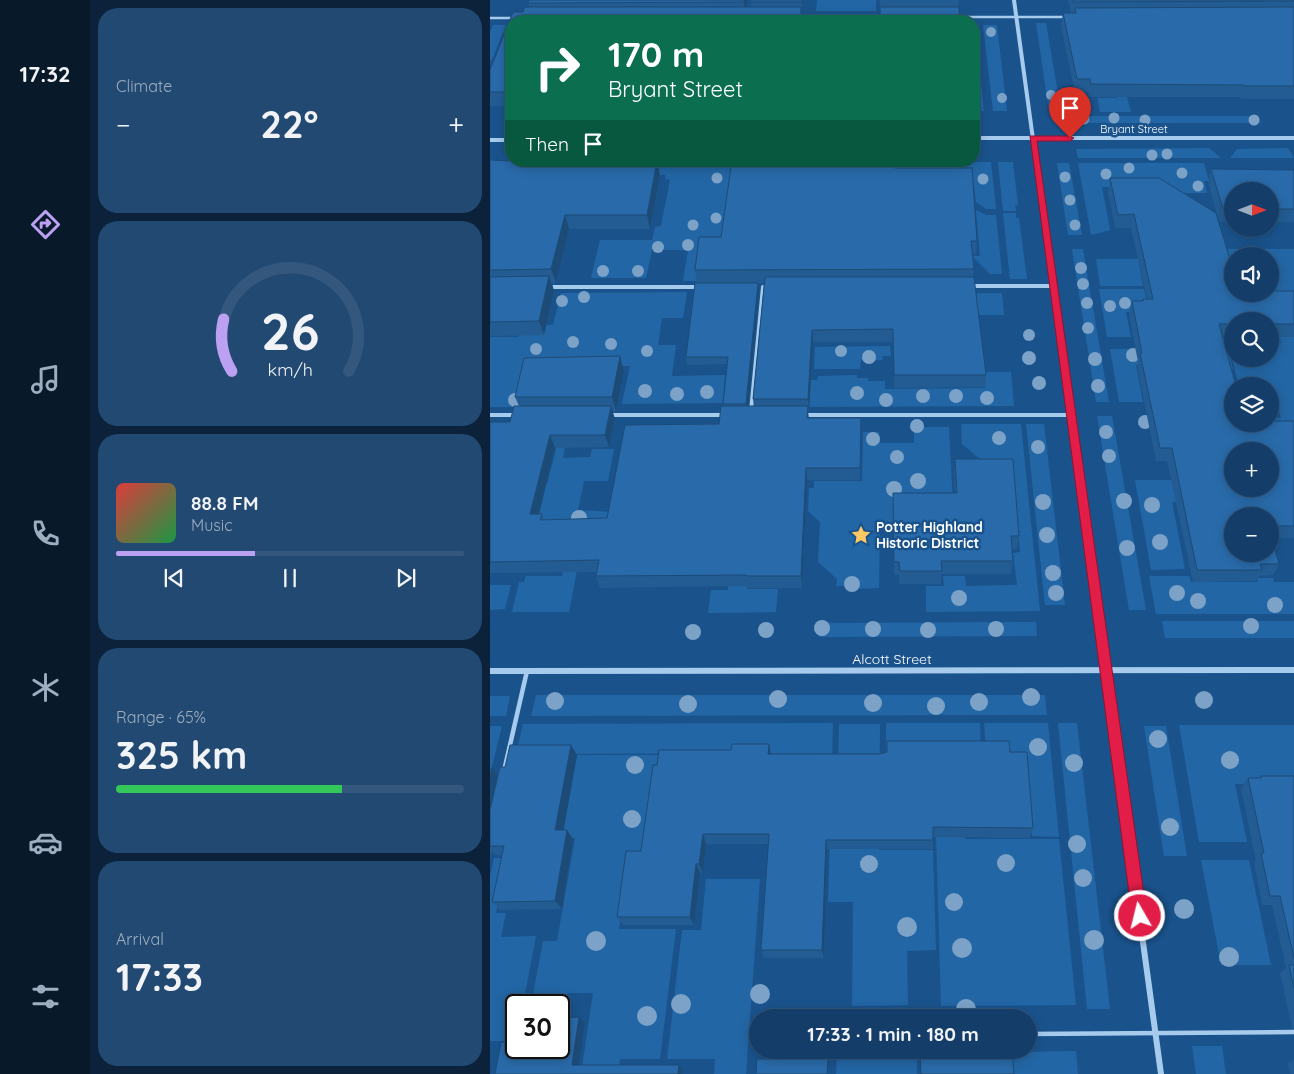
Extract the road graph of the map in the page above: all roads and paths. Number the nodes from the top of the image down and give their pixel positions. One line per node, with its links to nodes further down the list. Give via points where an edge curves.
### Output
1 (1014, 0): 3 (street)
2 (980, 17): 3 (lane)
3 (1016, 17): 4 (lane); 8 (street)
4 (1069, 17)
5 (490, 18): 6 (lane)
6 (505, 18)
7 (980, 138): 8 (street, Bryant Street)
8 (1033, 138): 9 (street, Bryant Street); 13 (street)
9 (1294, 138)
10 (490, 140): 11 (street)
11 (505, 140)
12 (970, 286): 13 (lane)
13 (1053, 286): 23 (street)
14 (548, 287): 15 (lane)
15 (704, 287)
16 (772, 287): 21 (lane, via 763,287)
17 (490, 415): 18 (lane)
18 (519, 415)
19 (606, 415): 20 (lane)
20 (732, 415)
21 (751, 415)
22 (799, 415): 23 (lane)
23 (1071, 415): 24 (street)
24 (1106, 670): 25 (street, Alcott Street); 27 (street, Alcott Street); 31 (street)
25 (1294, 670)
26 (490, 671): 27 (street, Alcott Street)
27 (527, 671): 28 (lane)
28 (503, 777)
29 (1294, 1032): 31 (lane)
30 (1037, 1034): 31 (lane)
31 (1156, 1034): 32 (street)
32 (1161, 1074)

